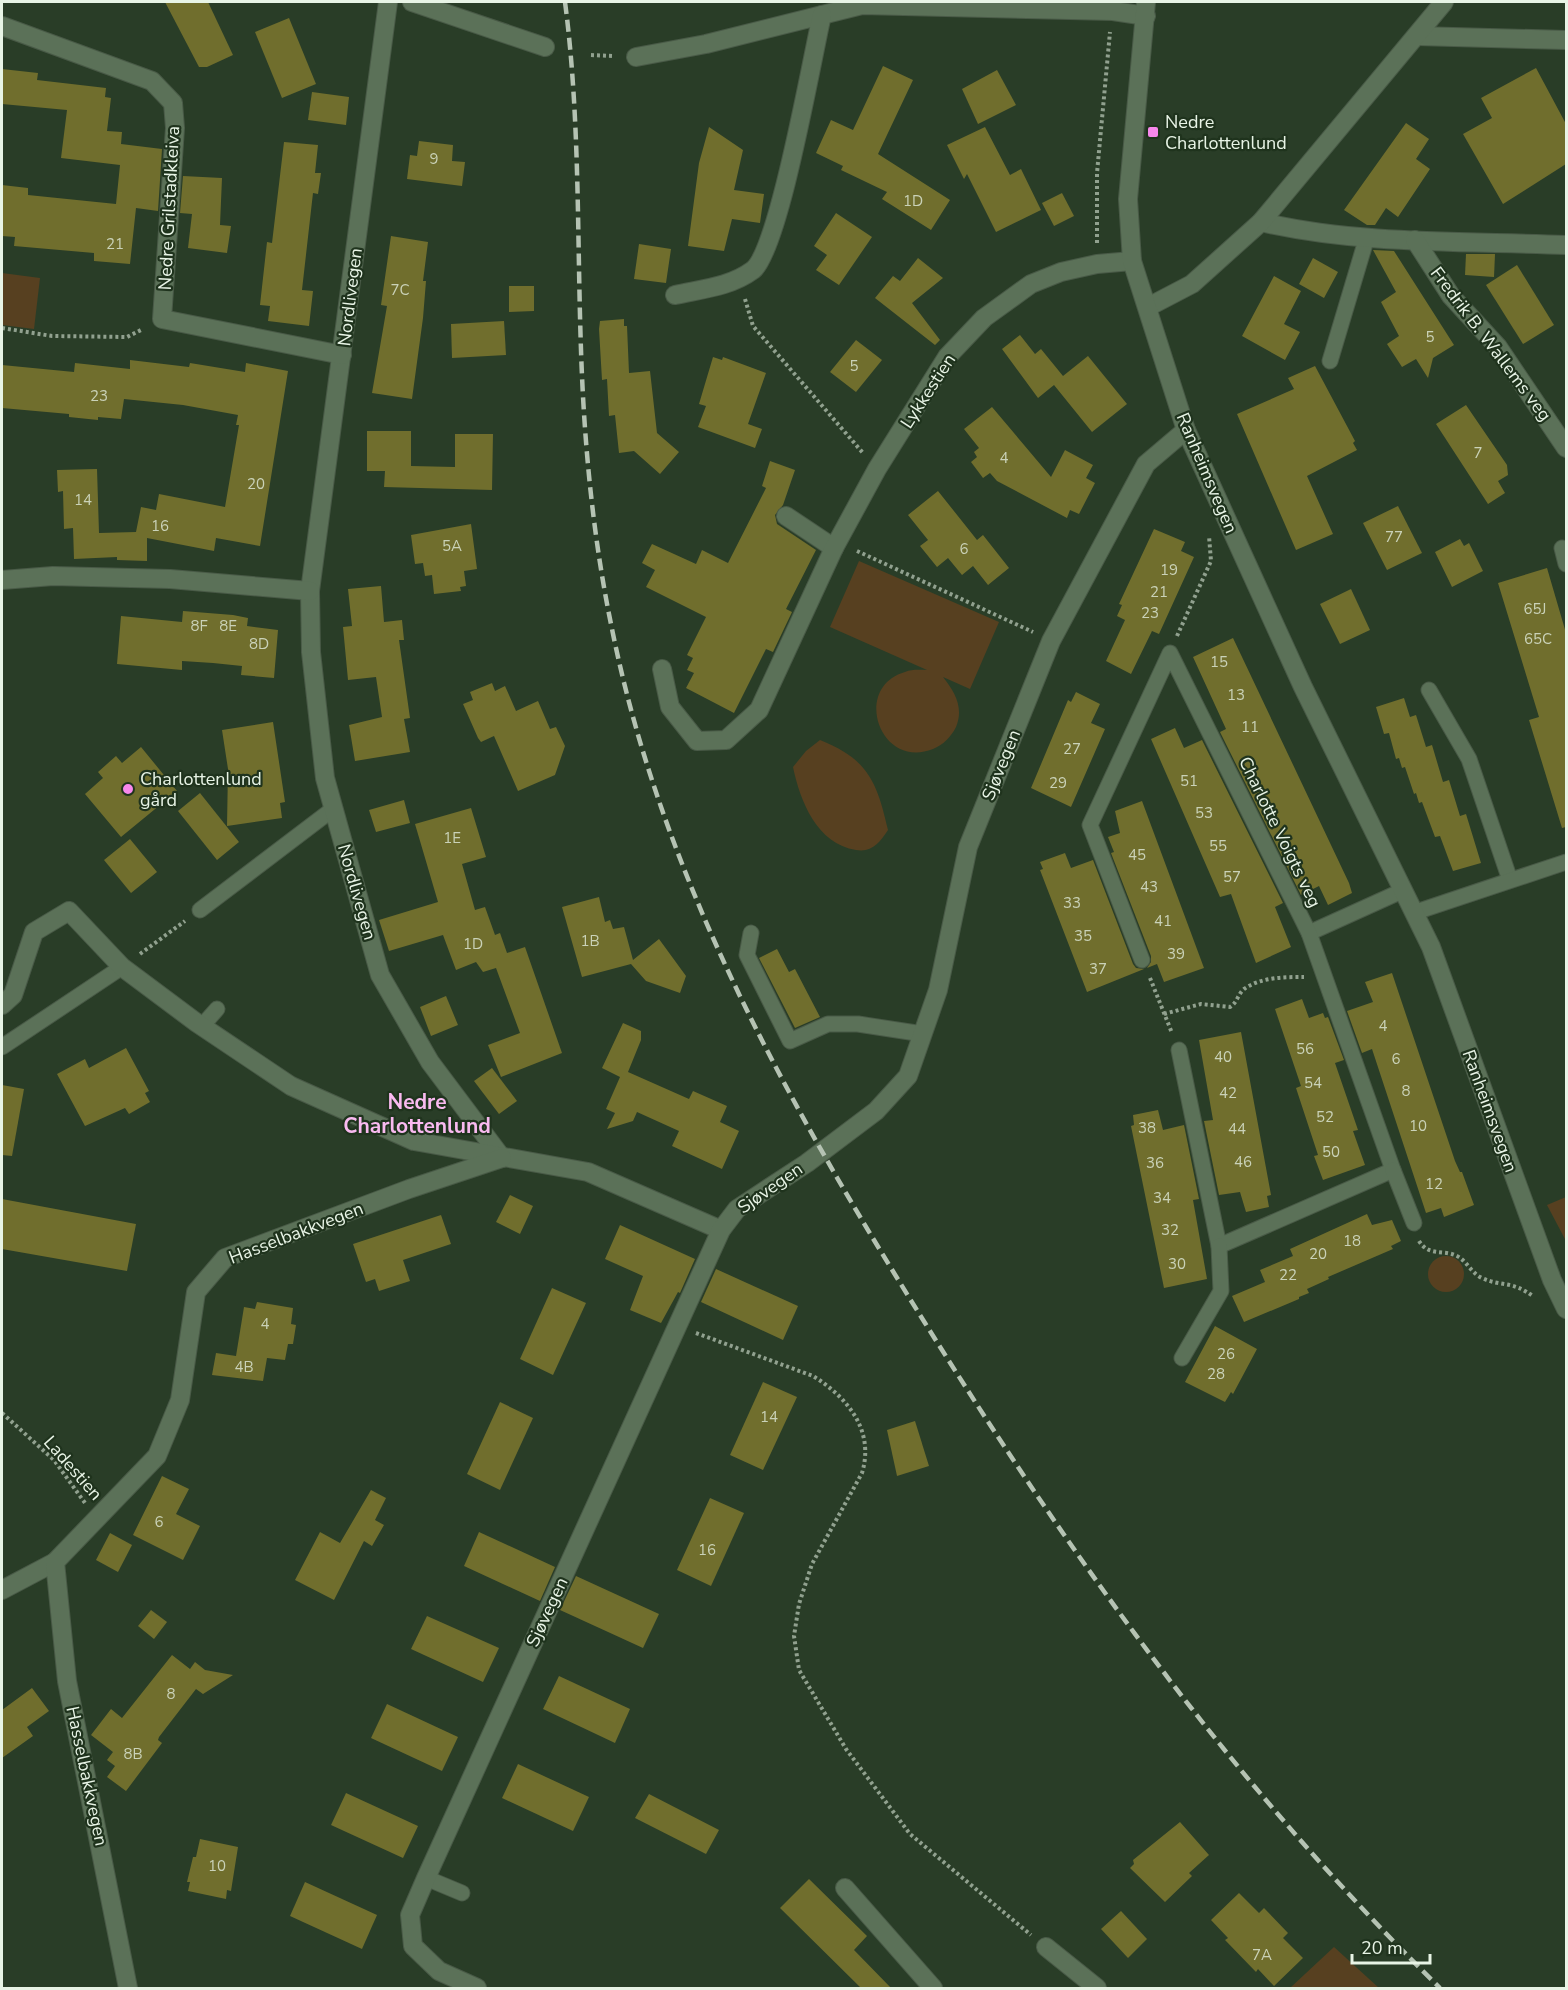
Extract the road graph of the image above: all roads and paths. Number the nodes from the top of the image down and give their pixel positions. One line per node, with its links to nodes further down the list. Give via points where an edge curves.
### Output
1 (388, 2): 25 (street, Nordlivegen)
2 (412, 2): 12 (street)
3 (1443, 2): 10 (street)
4 (861, 3): 5 (street); 8 (street)
5 (1049, 5): 7 (street)
6 (1146, 9): 7 (street); 18 (street, Ranheimsvegen, via 1128,199)
7 (1113, 10): 19 (path, via 1097,173)
8 (822, 15): 13 (street); 20 (street, via 780,213 755,268)
9 (2, 26): 23 (street, Nedre Grilstadkleiva, via 152,81 173,103 175,128)
10 (1417, 36): 11 (street); 14 (street)
11 (1566, 40)
12 (545, 47)
13 (636, 57)
14 (1261, 222): 15 (street, Fredrik B. Wallems veg, via 1298,231); 22 (street, via 1192,284)
15 (1367, 237): 16 (street, Fredrik B. Wallems veg); 26 (lane)
16 (1416, 240): 17 (street, Fredrik B. Wallems veg); 28 (street, Fredrik B. Wallems veg, via 1451,296 1498,346)
17 (1566, 245)
18 (1132, 261): 19 (street, Lykkestien); 22 (street, Ranheimsvegen)
19 (1097, 264): 29 (street, Lykkestien, via 1031,284 984,318 947,357)
20 (740, 278): 21 (street, via 728,285); 29 (path, via 753,326)
21 (675, 295)
22 (1148, 307): 27 (street, Ranheimsvegen)
23 (162, 319): 24 (path, via 127,338 52,336); 25 (street)
24 (2, 328)
25 (342, 355): 36 (street, Nordlivegen)
26 (1330, 361)
27 (1186, 430): 30 (street, Ranheimsvegen); 37 (street, Sjøvegen, via 1146,464)
28 (1566, 448)
29 (878, 469): 32 (street, Lykkestien)
30 (1224, 514): 38 (path, via 1209,536 1211,561); 44 (street, Ranheimsvegen)
31 (786, 516): 32 (street)
32 (836, 545): 37 (path); 39 (street, Lykkestien, via 759,710 726,740 697,741 670,707)
33 (1562, 548): 34 (lane)
34 (1566, 564)
35 (2, 580): 36 (street, via 53,576 158,579)
36 (310, 591): 41 (street, Nordlivegen, via 311,652 325,778)
37 (1051, 641): 56 (street, Sjøvegen, via 968,847 938,990)
38 (1170, 653): 48 (lane, Charlotte Voigts veg); 49 (lane, via 1090,825)
39 (662, 669)
40 (1429, 690): 43 (lane, via 1469,759)
41 (333, 809): 45 (lane); 59 (street, Nordlivegen, via 380,975 430,1062)
42 (1566, 862): 43 (lane)
43 (1510, 880): 46 (lane)
44 (1404, 890): 46 (street, Ranheimsvegen); 48 (lane)
45 (200, 910): 50 (path)
46 (1416, 912): 64 (street, Ranheimsvegen)
47 (751, 933): 56 (lane, via 747,955 790,1041 828,1024 858,1024)
48 (1309, 933): 51 (lane, Charlotte Voigts veg)
49 (1142, 960): 54 (path)
50 (122, 967): 52 (street, Hasselbakkvegen, via 69,911 34,932 13,995); 55 (street, Hasselbakkvegen); 57 (lane)
51 (1322, 973): 54 (path, via 1271,978 1243,990 1230,1007 1201,1004); 60 (lane, Charlotte Voigts veg)
52 (2, 1005)
53 (217, 1009): 55 (lane)
54 (1164, 1014): 58 (path)
55 (202, 1026): 59 (street, Hasselbakkvegen, via 350,1115 414,1141)
56 (922, 1034): 62 (street, Sjøvegen, via 908,1076 876,1111 737,1209)
57 (2, 1047)
58 (1179, 1050): 63 (lane)
59 (502, 1158): 62 (street, Hasselbakkvegen, via 588,1172); 68 (street, Hasselbakkvegen, via 225,1258 196,1293 180,1400 157,1456)
60 (1393, 1170): 61 (lane, Charlotte Voigts veg); 63 (lane)
61 (1414, 1224): 64 (path, via 1425,1249 1455,1255 1484,1279 1510,1283 1540,1302)
62 (721, 1230): 65 (street, Sjøvegen)
63 (1218, 1246): 66 (lane, via 1221,1291)
64 (1563, 1302)
65 (679, 1327): 71 (street, Sjøvegen); 74 (path, via 813,1376 829,1386 853,1411 864,1437 865,1461 812,1564 799,1604 794,1636 800,1670 846,1749 910,1834)
66 (1182, 1358)
67 (2, 1413): 68 (path, Ladestien, via 54,1460)
68 (98, 1516): 69 (street, Hasselbakkvegen)
69 (55, 1562): 70 (street, Hasselbakkvegen); 75 (street, Hasselbakkvegen, via 67,1681)
70 (2, 1590)
71 (426, 1878): 73 (lane); 76 (street, Sjøvegen, via 410,1916 413,1946 439,1971)
72 (845, 1888): 77 (street)
73 (462, 1893)
74 (1046, 1947): 78 (street)
75 (128, 1989)
76 (477, 1989)
77 (933, 1989)
78 (1097, 1989)

